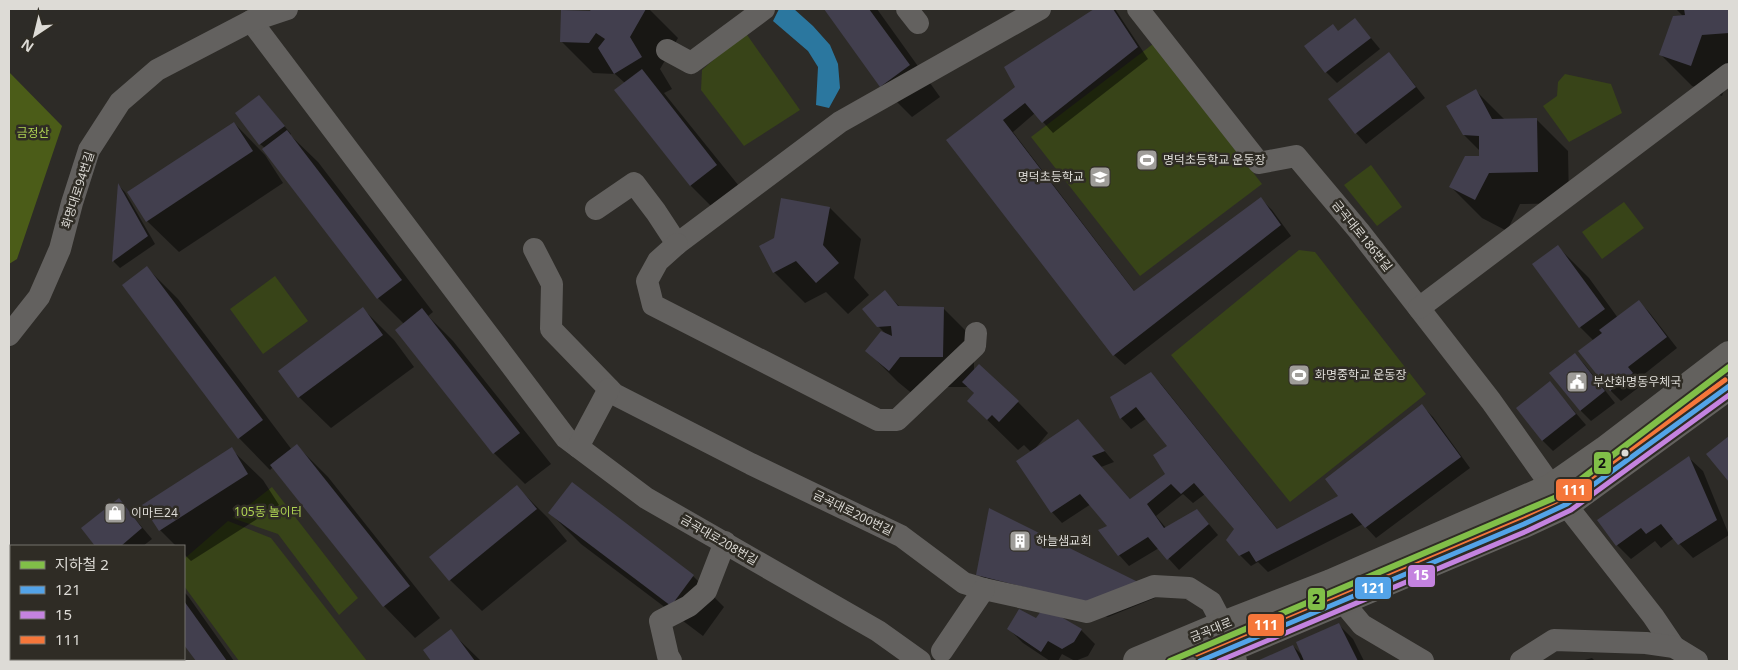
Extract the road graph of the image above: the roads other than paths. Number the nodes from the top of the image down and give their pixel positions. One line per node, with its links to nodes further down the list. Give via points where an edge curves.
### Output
1 (287, 9): 5 (street, 화명대로94번길)
2 (764, 9): 6 (street, via 691,63)
3 (1040, 9): 9 (street, via 840,122)
4 (1138, 9): 11 (street, 금곡대로186번길, via 1259,163 1296,156 1360,231)
5 (251, 21): 13 (street, 화명대로94번길, via 157,70 120,102 89,150 60,249 39,297); 17 (street, 금곡대로208번길, via 566,438)
6 (667, 50)
7 (1729, 74): 11 (street)
8 (596, 209): 9 (street, via 634,183)
9 (677, 244): 12 (street, via 658,261 647,281 653,305 878,420 897,420 974,346)
10 (534, 248): 16 (street, 금곡대로200번길, via 552,284 551,329)
11 (1419, 308): 18 (street, 금곡대로186번길)
12 (976, 333)
13 (9, 335)
14 (1729, 355): 18 (main road, 금곡대로, via 1605,450)
15 (1729, 386): 18 (main road, 금곡대로)
16 (609, 389): 17 (street); 20 (street, 금곡대로200번길, via 751,464 901,536 964,583)
17 (578, 447): 19 (street, 금곡대로208번길, via 646,498)
18 (1560, 495): 21 (main road, 금곡대로, via 1524,524); 22 (main road, 금곡대로, via 1331,582); 23 (street, 금곡대로186번길)
19 (725, 542): 25 (street, via 706,591 689,606 660,621); 26 (street, 금곡대로208번길, via 878,631)
20 (984, 589): 22 (street, 금곡대로200번길, via 1087,612 1154,586 1189,588 1211,602); 24 (street)
21 (1342, 601): 22 (main road, 금곡대로); 29 (street, via 1362,625)
22 (1230, 645): 27 (main road, 금곡대로); 28 (main road, 금곡대로)
23 (1674, 647): 30 (street, via 1554,640); 31 (street)
24 (942, 651)
25 (671, 661)
26 (920, 661)
27 (1137, 661)
28 (1200, 661)
29 (1423, 661)
30 (1521, 661)
31 (1696, 661)

